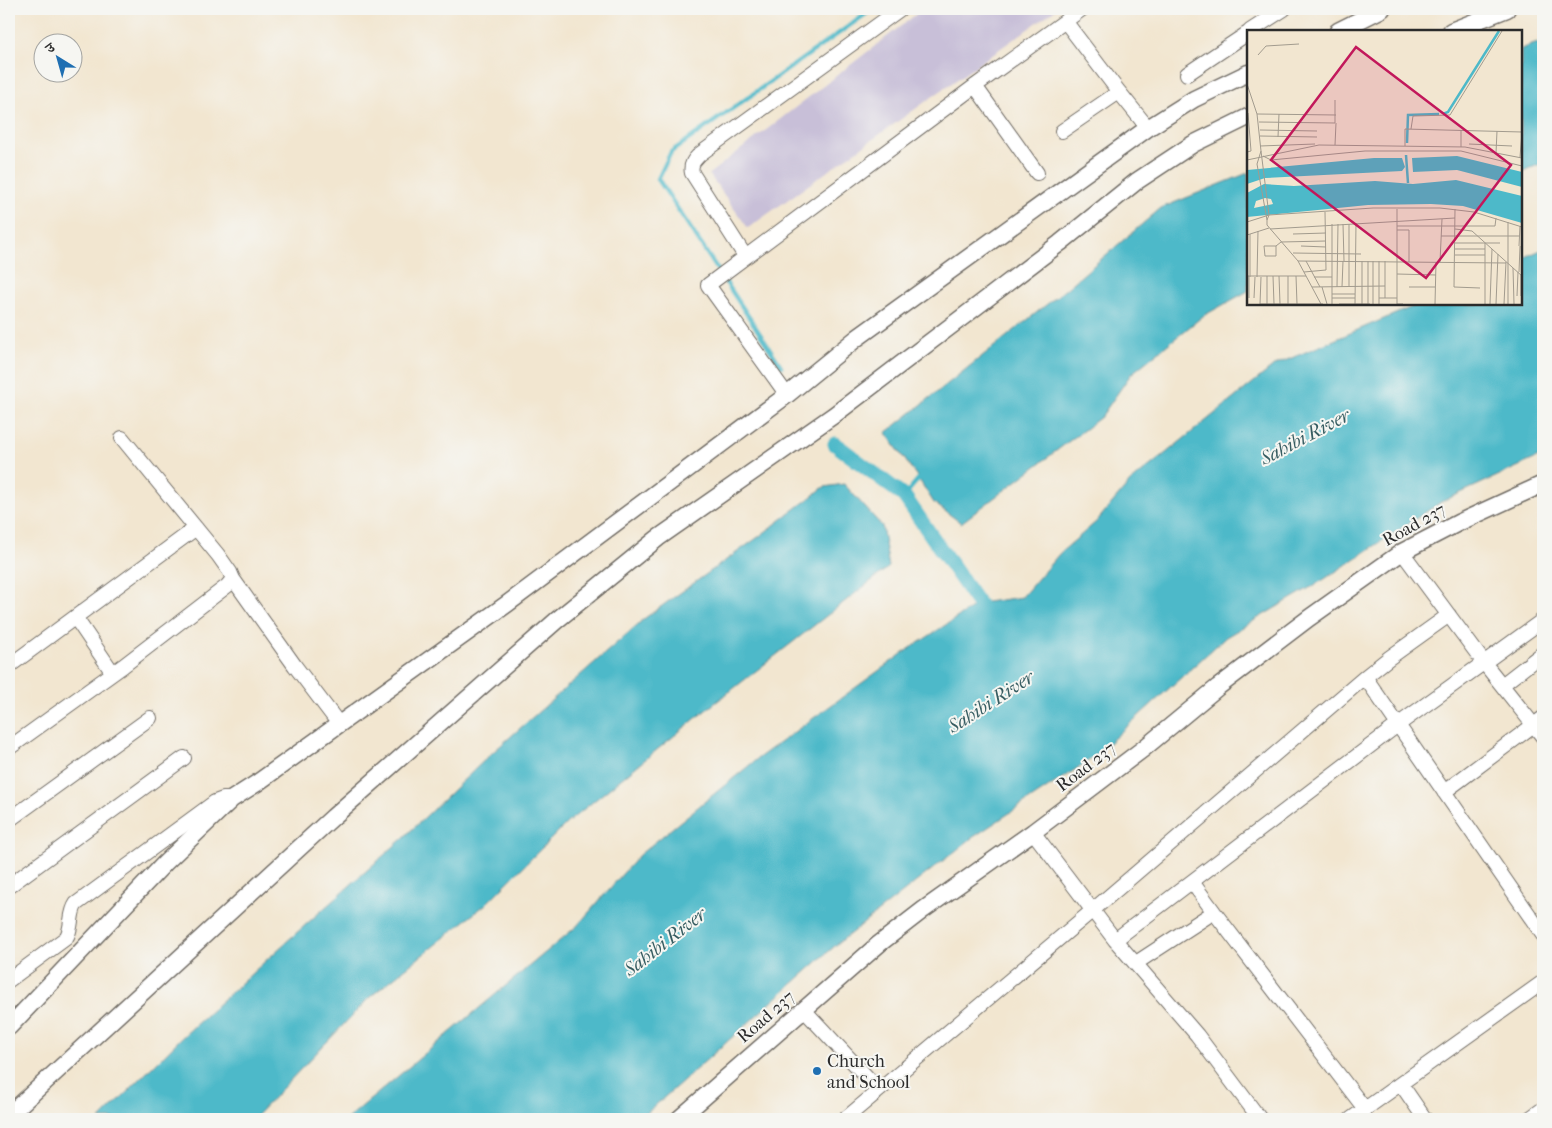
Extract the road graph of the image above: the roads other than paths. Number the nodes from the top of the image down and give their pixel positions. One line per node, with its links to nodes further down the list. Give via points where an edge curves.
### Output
1 (900, 9): 19 (street, via 700,154 691,165 692,173)
2 (1082, 9): 6 (street)
3 (1284, 9): 7 (street)
4 (1382, 9): 8 (street)
5 (1507, 9): 9 (street)
6 (1065, 21): 13 (street); 14 (street)
7 (1252, 30)
8 (1340, 30)
9 (1454, 30)
10 (1247, 33): 12 (street)
11 (1247, 73): 16 (street, via 1194,99)
12 (1187, 74)
13 (975, 86): 18 (street); 19 (street)
14 (1119, 92): 16 (street); 17 (street)
15 (1247, 117): 61 (street, via 1193,144 1137,181 834,414 650,544 557,620 333,817)
16 (1148, 128): 20 (street, via 857,338)
17 (1062, 131)
18 (1037, 173)
19 (741, 259): 20 (street, via 708,285)
20 (787, 395): 37 (street, via 507,604)
21 (122, 438): 23 (street)
22 (1543, 484): 24 (street, Road 237)
23 (196, 528): 25 (street); 27 (street)
24 (1402, 552): 26 (street); 45 (street, Road 237, via 1309,618)
25 (233, 579): 32 (street); 37 (street)
26 (1449, 616): 30 (street); 33 (street)
27 (75, 617): 31 (street); 32 (street)
28 (1543, 620): 30 (street)
29 (1543, 653): 34 (street)
30 (1485, 664): 34 (street); 38 (street)
31 (9, 666)
32 (113, 673): 40 (street)
33 (1366, 677): 38 (street); 48 (street)
34 (1502, 685): 36 (street)
35 (150, 718): 44 (street)
36 (1539, 722): 39 (street); 42 (street)
37 (339, 724): 43 (street)
38 (1399, 724): 42 (street); 46 (street)
39 (1543, 737)
40 (9, 748)
41 (184, 758): 47 (street)
42 (1444, 792): 50 (street)
43 (232, 799): 53 (street, via 215,802 76,904 66,938); 56 (street)
44 (9, 820)
45 (1033, 832): 48 (street); 55 (street, Road 237, via 879,944)
46 (1192, 882): 49 (street); 51 (street)
47 (9, 886)
48 (1093, 910): 51 (street); 58 (street)
49 (1214, 912): 52 (street); 59 (street)
50 (1543, 934)
51 (1115, 940): 52 (street)
52 (1136, 963): 64 (street, via 1197,1035)
53 (9, 980)
54 (1542, 985): 57 (street)
55 (804, 1010): 58 (street); 62 (street, Road 237)
56 (9, 1027)
57 (1401, 1084): 59 (street); 66 (street)
58 (879, 1090): 63 (street)
59 (1366, 1109): 65 (street)
60 (1543, 1109): 67 (street)
61 (9, 1115)
62 (678, 1119)
63 (845, 1119)
64 (1260, 1119)
65 (1351, 1119)
66 (1425, 1119)
67 (1529, 1119)

